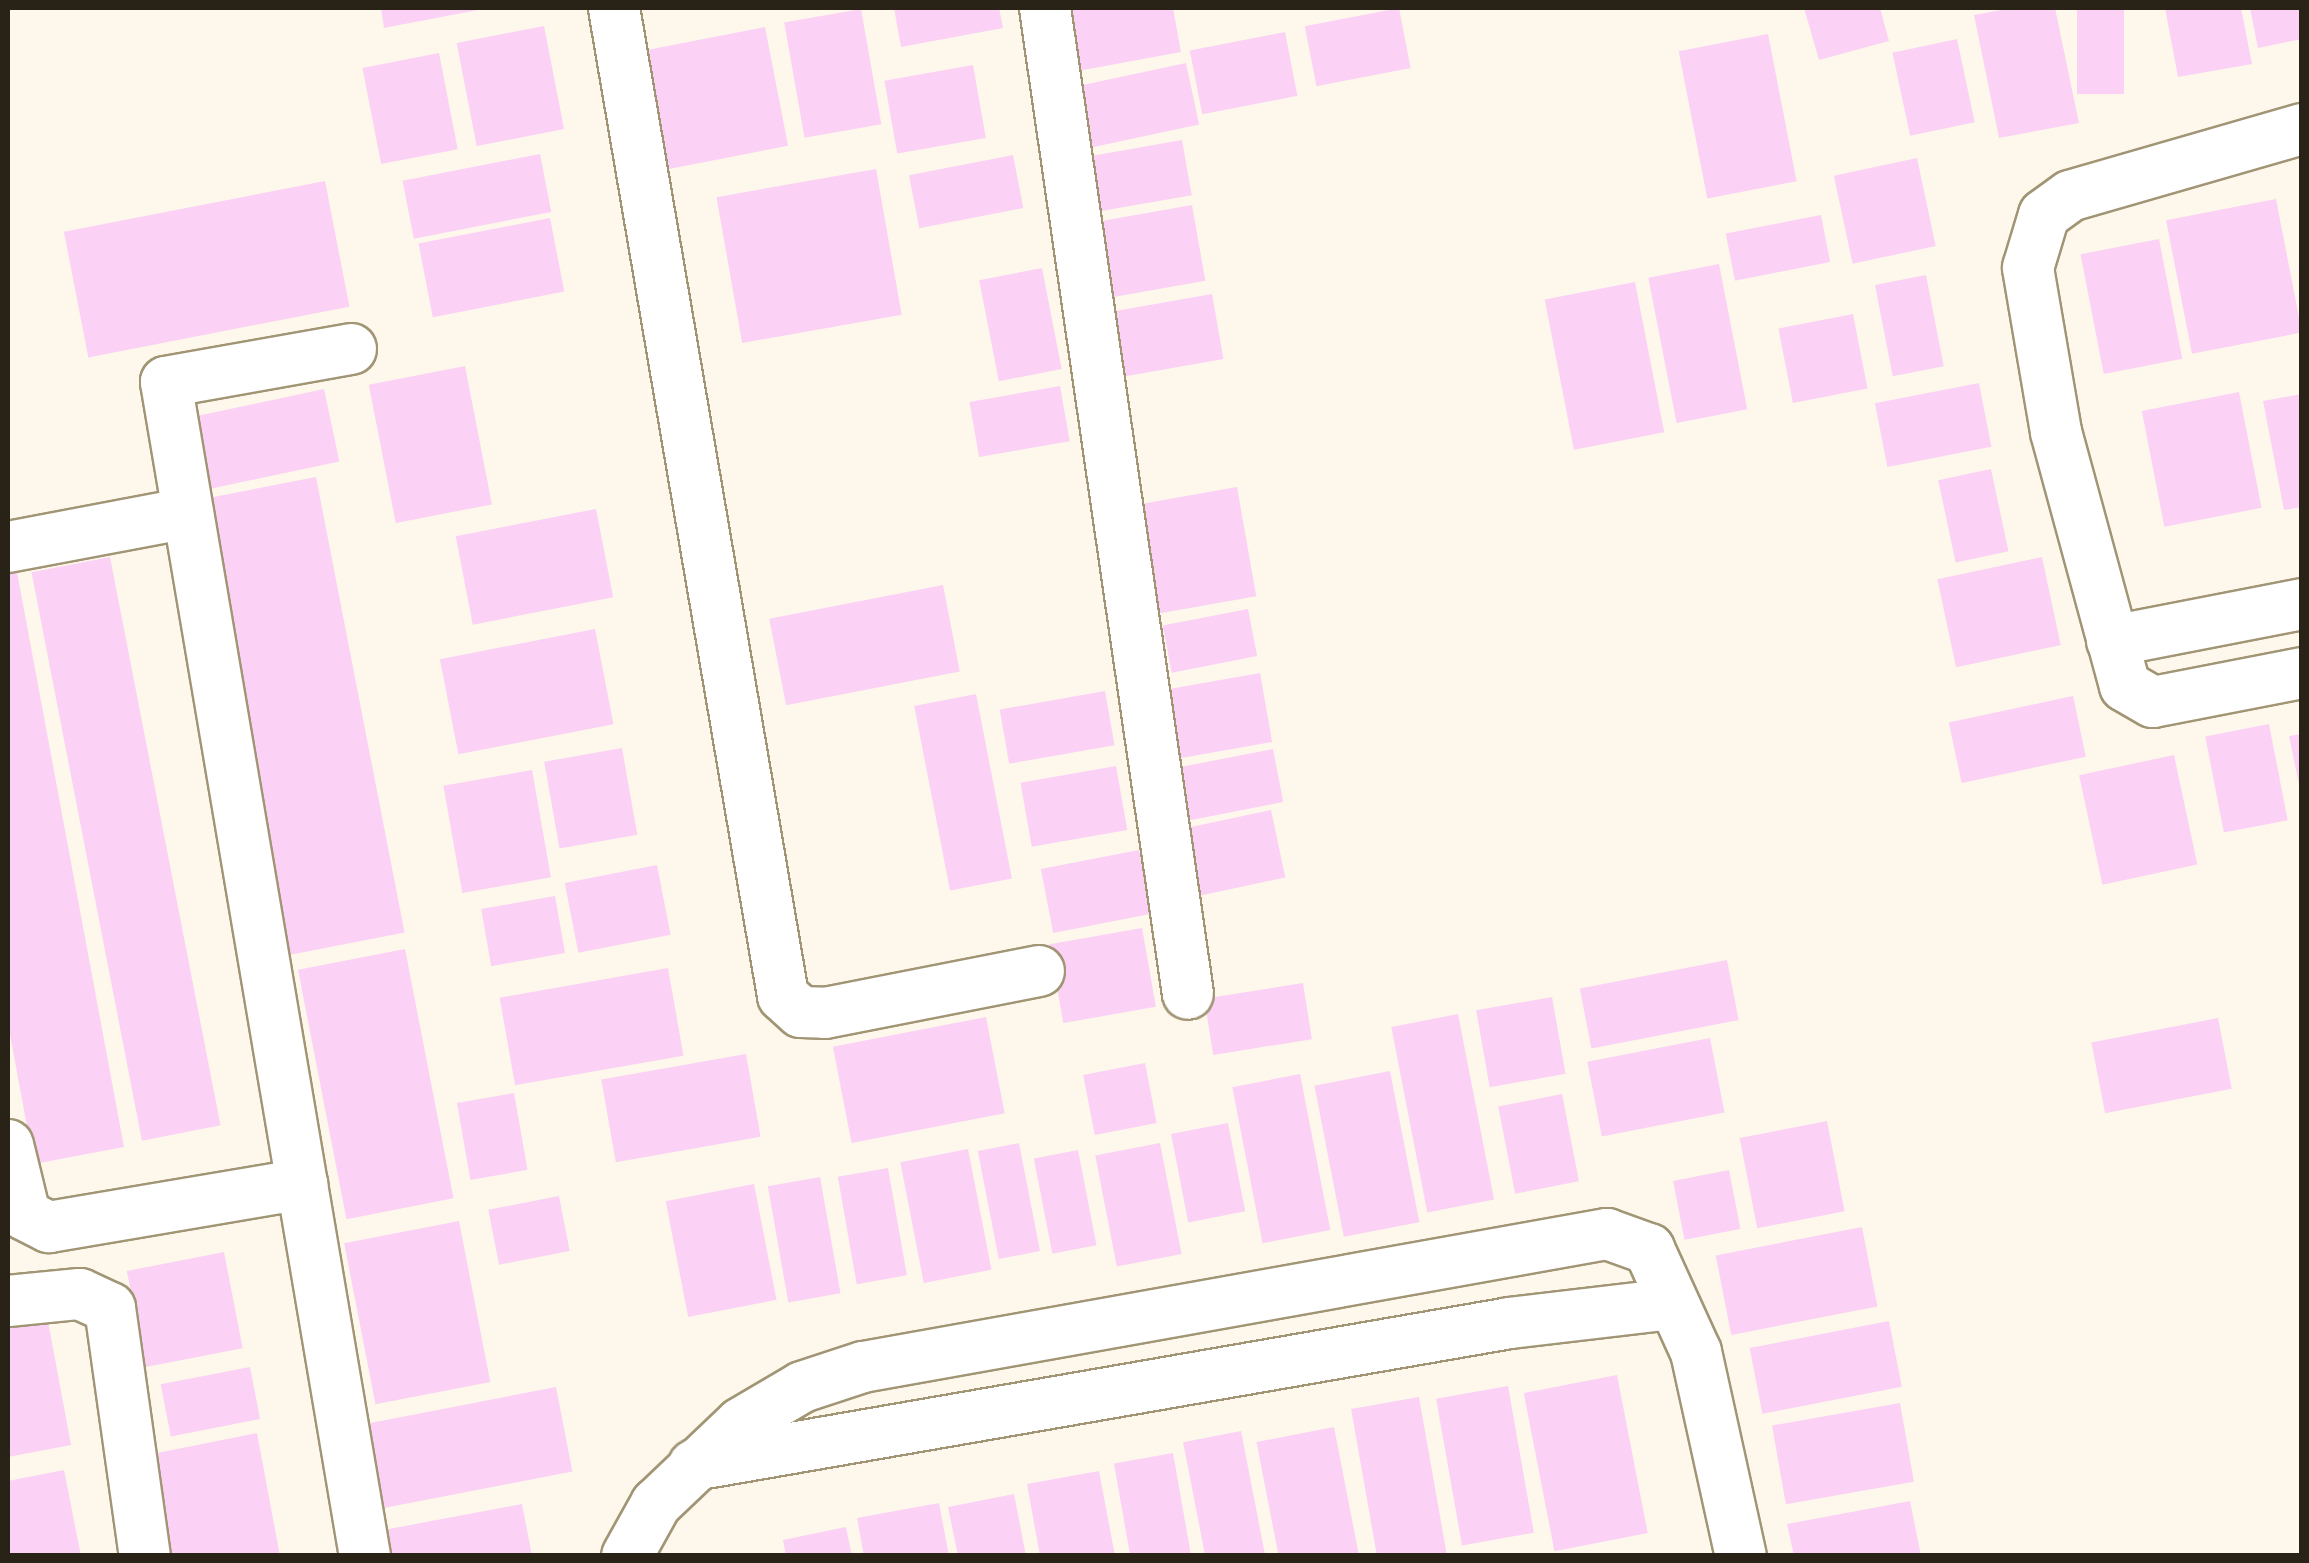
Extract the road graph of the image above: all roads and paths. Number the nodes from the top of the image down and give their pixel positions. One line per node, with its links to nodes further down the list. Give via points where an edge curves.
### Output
1 (614, 8): 10 (street, via 784,996 802,1012 825,1014)
2 (1046, 8): 11 (street)
3 (2302, 129): 8 (street, via 2070,196 2033,237 2029,301)
4 (351, 349): 5 (street, via 166,382)
5 (188, 513): 6 (street); 13 (street)
6 (8, 547)
7 (2302, 604): 8 (street)
8 (2112, 641): 9 (street, via 2125,686 2145,702)
9 (2302, 673)
10 (1039, 971)
11 (1188, 994)
12 (8, 1145): 13 (street, via 25,1215 49,1227)
13 (302, 1184): 18 (street)
14 (8, 1300): 17 (street, via 80,1294 110,1308)
15 (1671, 1304): 16 (street, via 1510,1323); 16 (street, via 1650,1249 1586,1234 863,1367 802,1387); 20 (street, via 1696,1352)
16 (693, 1466): 19 (street)
17 (145, 1556)
18 (365, 1556)
19 (627, 1556)
20 (1742, 1556)

